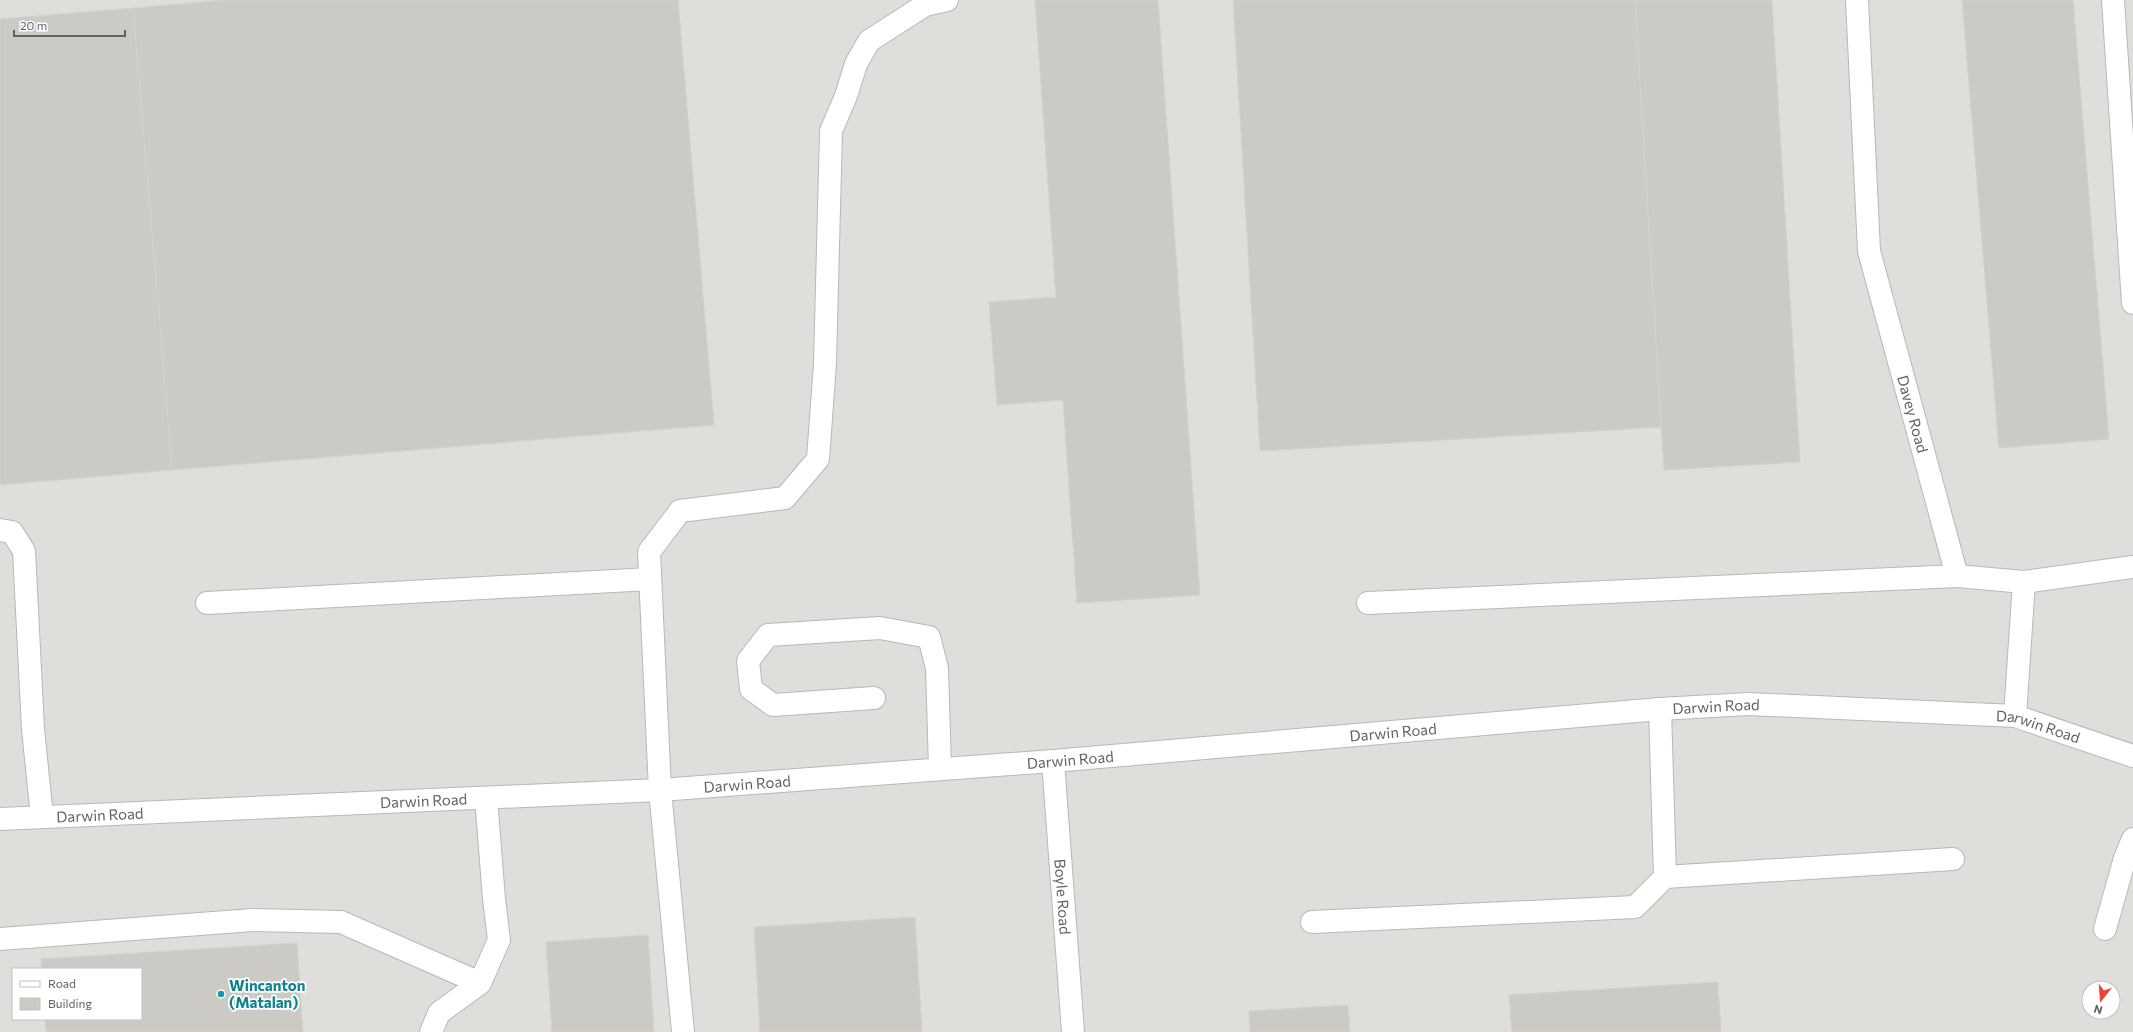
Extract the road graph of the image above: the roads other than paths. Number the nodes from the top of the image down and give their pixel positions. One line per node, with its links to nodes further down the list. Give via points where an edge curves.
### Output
1 (947, 0): 8 (street, via 925,5 869,41 856,64 831,131 825,363 818,459 784,498 680,511 649,552)
2 (1857, 0): 7 (street, Davey Road, via 1869,251)
3 (2113, 0): 4 (street)
4 (2133, 303)
5 (0, 530): 20 (street, via 12,532 24,551 33,729)
6 (2133, 567): 9 (street)
7 (1957, 576): 9 (street); 11 (street)
8 (650, 579): 10 (street); 18 (street)
9 (2024, 582): 14 (street)
10 (207, 603)
11 (1368, 603)
12 (874, 698): 17 (street, via 773,705 752,689 748,661 768,635 880,628 929,637 937,668)
13 (1660, 708): 14 (street, Darwin Road, via 1748,704); 16 (street, Darwin Road); 24 (street)
14 (2015, 716): 15 (street, Darwin Road)
15 (2133, 756)
16 (1053, 761): 17 (street, Darwin Road); 31 (street, Boyle Road)
17 (940, 768): 18 (street, Darwin Road)
18 (660, 790): 19 (street, Darwin Road); 30 (street)
19 (486, 798): 20 (street, Darwin Road); 28 (street, via 499,940)
20 (42, 817): 21 (street, Darwin Road)
21 (0, 819)
22 (2133, 839): 26 (street, via 2125,858)
23 (1953, 859): 24 (street)
24 (1665, 877): 25 (street, via 1635,907)
25 (1312, 922)
26 (2105, 930)
27 (0, 939): 28 (street, via 253,920 341,922)
28 (480, 983): 29 (street, via 439,1013)
29 (431, 1032)
30 (683, 1032)
31 (1073, 1032)

